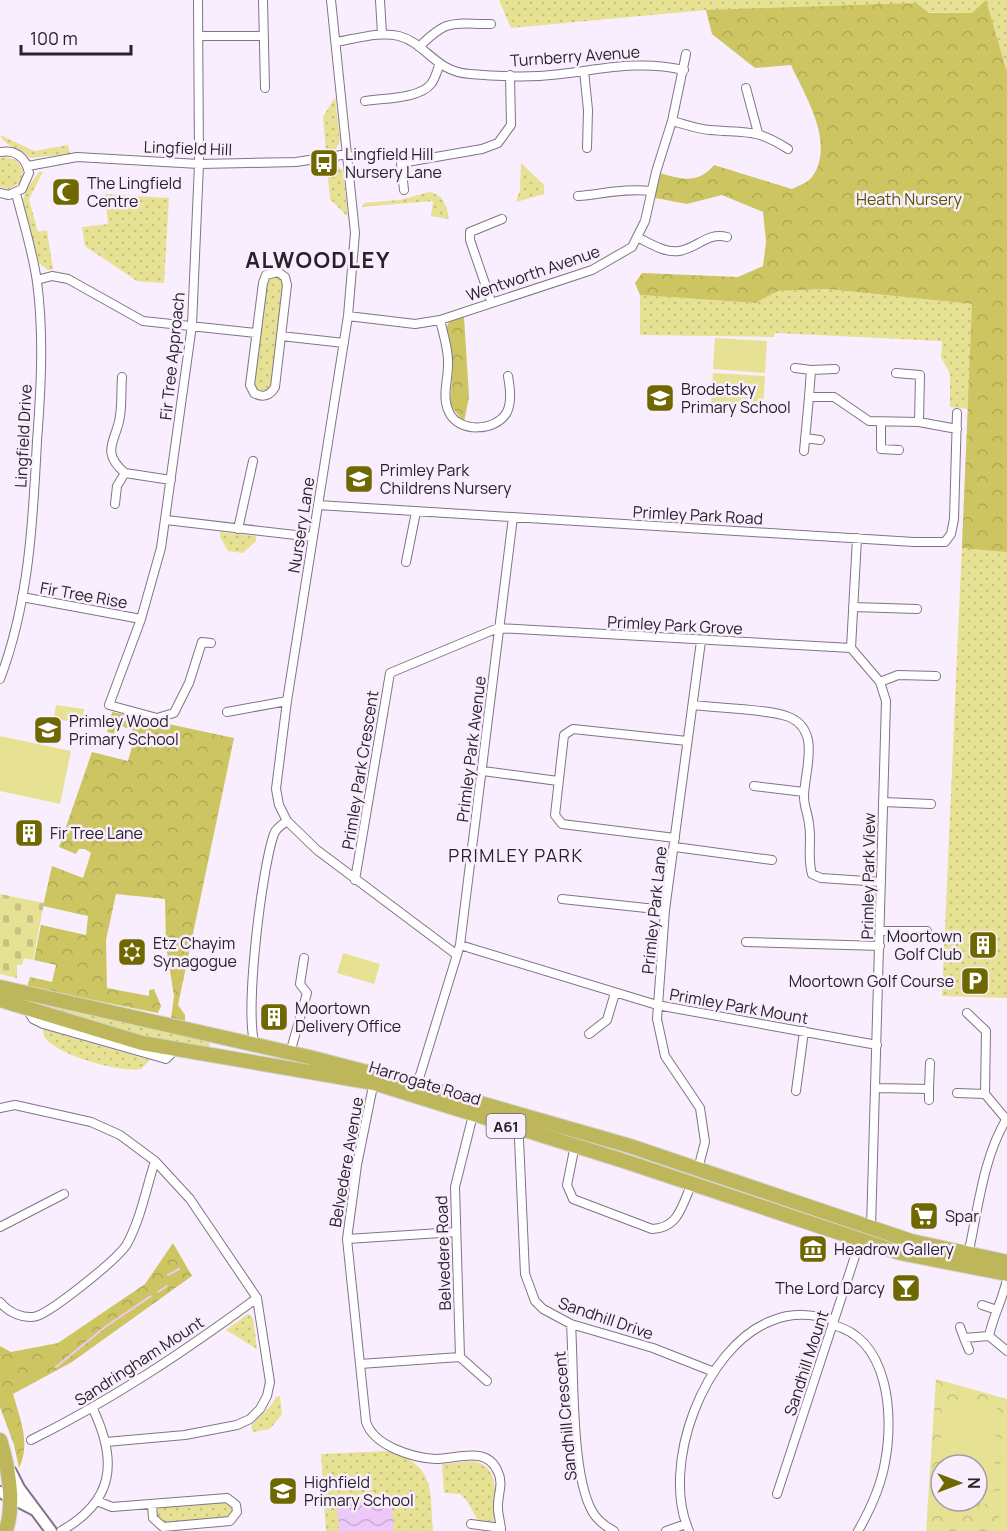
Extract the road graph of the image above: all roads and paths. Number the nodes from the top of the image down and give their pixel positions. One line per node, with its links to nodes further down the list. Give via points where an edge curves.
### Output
1 (198, 0): 7 (street, Fir Tree Approach)
2 (264, 0): 8 (street)
3 (331, 0): 9 (street, Nursery Lane)
4 (380, 0): 6 (street)
5 (491, 24): 10 (street, via 439,27)
6 (382, 34): 9 (street, Turnberry Avenue); 10 (street, Turnberry Avenue, via 401,37)
7 (198, 36): 8 (street); 25 (street, Fir Tree Approach)
8 (263, 36): 16 (street)
9 (336, 42): 24 (street, Nursery Lane)
10 (419, 47): 12 (street, Turnberry Avenue)
11 (686, 54): 13 (street)
12 (439, 66): 15 (street, Turnberry Avenue, via 467,74); 18 (street, via 431,83 414,93)
13 (684, 70): 14 (street, Turnberry Avenue, via 639,64); 19 (street)
14 (584, 71): 15 (street, Turnberry Avenue); 21 (street)
15 (510, 75): 27 (street, via 511,125 498,143 401,163)
16 (265, 88)
17 (746, 88): 20 (street)
18 (365, 101)
19 (672, 121): 20 (street, via 709,130); 28 (street)
20 (758, 133): 22 (street)
21 (587, 148)
22 (788, 149)
23 (0, 152): 26 (street, via 16,153)
24 (348, 154): 25 (street, Lingfield Hill, via 296,162); 37 (street, Nursery Lane, via 355,233)
25 (199, 164): 26 (street, Lingfield Hill, via 77,157); 39 (street, Fir Tree Approach)
26 (28, 166): 30 (street, via 27,183)
27 (404, 190)
28 (651, 191): 31 (street, via 632,189); 34 (street)
29 (0, 193): 30 (street)
30 (16, 193): 35 (street, Lingfield Drive)
31 (578, 196)
32 (502, 219): 36 (street, via 470,232)
33 (727, 237): 34 (street, via 708,237 679,251)
34 (639, 238): 36 (street, Wentworth Avenue, via 615,260 592,270)
35 (37, 280): 39 (street, via 52,276 68,279 143,321); 70 (street, Lingfield Drive, via 39,409)
36 (491, 302): 38 (street, Wentworth Avenue)
37 (348, 316): 38 (street, Wentworth Avenue, via 415,324); 42 (street, Nursery Lane)
38 (440, 320): 47 (street, via 448,361 447,410 456,421 482,427 499,422 510,405)
39 (192, 325): 40 (street); 60 (street, Fir Tree Approach)
40 (256, 333): 41 (street, via 250,385 254,393 262,396 270,394 274,387); 41 (street, via 263,283 266,275 274,272 287,281)
41 (281, 336): 42 (street)
42 (344, 343): 62 (street, Nursery Lane)
43 (795, 369): 44 (street)
44 (811, 369): 45 (street); 49 (street)
45 (835, 369)
46 (896, 373): 51 (street, via 920,375)
47 (508, 376)
48 (122, 377): 59 (street, via 120,418 110,445 116,463)
49 (809, 396): 52 (street, via 834,397 869,421); 54 (street)
50 (957, 413): 53 (street, Primley Park Road)
51 (919, 422): 52 (street); 53 (street)
52 (881, 423): 57 (street, via 881,448)
53 (957, 429): 68 (street, Primley Park Road, via 954,519 945,542)
54 (805, 438): 55 (street); 56 (street)
55 (820, 440)
56 (804, 450)
57 (899, 450)
58 (253, 461): 66 (street)
59 (125, 473): 60 (street); 61 (street, via 117,486)
60 (171, 480): 65 (street, Fir Tree Approach)
61 (115, 504)
62 (318, 505): 63 (street, Primley Park Road); 67 (street, Nursery Lane)
63 (416, 512): 64 (street, Primley Park Road); 69 (street)
64 (513, 517): 68 (street, Primley Park Road); 74 (street, Primley Park Avenue)
65 (166, 520): 66 (street); 73 (street, Fir Tree Approach)
66 (238, 529): 67 (street)
67 (313, 537): 81 (street, Nursery Lane)
68 (857, 538): 71 (street)
69 (406, 562)
70 (22, 597): 73 (street, Fir Tree Rise); 79 (street, Lingfield Drive)
71 (853, 607): 72 (street); 77 (street)
72 (917, 609)
73 (141, 619): 76 (street, Fir Tree Approach, via 108,705 157,718 174,713 202,642)
74 (498, 628): 75 (street, Primley Park Grove); 85 (street, Primley Park Avenue); 94 (street, Primley Park Crescent, via 390,673)
75 (701, 641): 77 (street, Primley Park Grove); 82 (street, Primley Park Lane)
76 (211, 643)
77 (851, 648): 80 (street, Primley Park View)
78 (936, 676): 80 (street, via 898,675)
79 (0, 679)
80 (880, 682): 89 (street, Primley Park View, via 886,701)
81 (287, 701): 83 (street); 91 (street, Nursery Lane, via 276,789)
82 (693, 705): 84 (street, Primley Park Lane); 88 (street, via 780,715 798,723 810,750)
83 (227, 711)
84 (687, 741): 86 (street, via 573,729 564,735); 92 (street, Primley Park Lane)
85 (483, 771): 86 (street); 101 (street, Primley Park Avenue)
86 (558, 781): 92 (street, via 555,815 562,824)
87 (754, 786): 88 (street)
88 (804, 792): 95 (street, via 812,874)
89 (883, 802): 90 (street); 95 (street, Primley Park View)
90 (931, 804)
91 (287, 821): 94 (street, Primley Park Crescent); 113 (street, via 275,831 256,948 250,1025)
92 (675, 842): 93 (street); 97 (street, Primley Park Lane)
93 (772, 860)
94 (355, 880): 103 (street, Primley Park Crescent)
95 (881, 882): 98 (street, Primley Park View)
96 (562, 898): 97 (street)
97 (665, 910): 108 (street, Primley Park Lane)
98 (881, 931): 99 (street); 102 (street, Primley Park View)
99 (927, 931)
100 (746, 942): 102 (street)
101 (460, 945): 103 (street, Primley Park Avenue); 106 (street, Primley Park Mount)
102 (880, 946): 114 (street, Primley Park View)
103 (457, 955): 120 (street, Primley Park Avenue)
104 (304, 958): 115 (street, via 300,984 307,993)
105 (0, 987): 112 (highway, Harrogate Road / A61)
106 (615, 993): 108 (street, Primley Park Mount); 111 (street, via 607,1020)
107 (0, 1000): 116 (highway, Harrogate Road / A61, via 142,1043)
108 (657, 1005): 110 (street, Primley Park Mount); 135 (street, Primley Park Lane, via 658,1037 665,1056 700,1108 705,1142)
109 (967, 1013): 125 (street, via 986,1031)
110 (804, 1031): 114 (street, Primley Park Mount); 123 (street)
111 (589, 1034)
112 (220, 1037): 113 (highway, Harrogate Road / A61); 116 (highway, via 218,1052)
113 (260, 1046): 115 (highway, Harrogate Road / A61); 118 (highway, via 286,1057)
114 (878, 1046): 121 (street, Primley Park View)
115 (290, 1053): 119 (highway, Harrogate Road / A61)
116 (222, 1058): 118 (highway, Harrogate Road / A61)
117 (930, 1063): 122 (street)
118 (288, 1067): 119 (highway, Harrogate Road / A61)
119 (375, 1078): 120 (highway, Harrogate Road / A61); 128 (highway, Harrogate Road / A61); 144 (street, Belvedere Avenue)
120 (417, 1085): 129 (highway, Harrogate Road / A61)
121 (876, 1088): 122 (street); 141 (street, Primley Park View)
122 (929, 1089): 126 (street)
123 (796, 1090)
124 (957, 1093): 125 (street)
125 (985, 1094): 130 (street)
126 (929, 1100)
127 (0, 1108): 134 (street, via 15,1105 91,1122 120,1135)
128 (473, 1115): 131 (highway, Harrogate Road / A61); 143 (street, Belvedere Road, via 455,1187)
129 (524, 1115): 131 (street, Sandhill Drive); 133 (highway, Harrogate Road / A61)
130 (1006, 1119): 146 (street, via 984,1181)
131 (520, 1130): 132 (highway, Harrogate Road / A61); 156 (street, Sandhill Drive, via 528,1289 543,1310)
132 (575, 1145): 136 (highway, Harrogate Road / A61); 136 (street, via 567,1185 573,1199 652,1228 673,1223)
133 (658, 1155): 135 (highway, Harrogate Road / A61); 136 (highway, via 657,1167 687,1177)
134 (154, 1161): 151 (street, via 190,1199); 152 (street, via 138,1220 125,1247 100,1273 37,1316 20,1315)
135 (698, 1169): 138 (highway, via 703,1175 734,1186); 139 (highway, Harrogate Road / A61)
136 (692, 1183): 138 (highway, Harrogate Road / A61)
137 (64, 1194): 140 (street)
138 (732, 1198): 142 (highway, Harrogate Road / A61)
139 (799, 1203): 141 (highway, Harrogate Road / A61); 142 (highway, via 797,1209 801,1214 825,1222)
140 (0, 1227)
141 (871, 1228): 146 (highway, Harrogate Road / A61); 147 (highway, via 881,1237 921,1252)
142 (831, 1231): 145 (highway, Harrogate Road / A61)
143 (456, 1232): 144 (street); 162 (street, Belvedere Road)
144 (347, 1239): 163 (street, Belvedere Avenue)
145 (860, 1241): 147 (highway, Harrogate Road / A61); 155 (street, Sandhill Mount)
146 (968, 1255): 148 (highway, Harrogate Road / A61)
147 (922, 1259): 149 (highway, Harrogate Road / A61)
148 (1007, 1262)
149 (1007, 1274)
150 (1007, 1279): 154 (street)
151 (257, 1298): 166 (street, Sandringham Mount, via 176,1357); 169 (street, via 270,1382 261,1409 237,1425 185,1435)
152 (0, 1302)
153 (982, 1305): 154 (street)
154 (1002, 1308): 159 (street)
155 (833, 1322): 164 (street, via 806,1314 769,1321 746,1337); 171 (street, Sandhill Mount); 185 (street, via 863,1343 886,1391 885,1464)
156 (571, 1324): 164 (street, Sandhill Drive, via 653,1348); 183 (street, Sandhill Crescent, via 578,1451 585,1491 598,1519)
157 (960, 1327): 158 (street)
158 (964, 1338): 159 (street); 160 (street)
159 (992, 1340): 161 (street)
160 (969, 1350)
161 (1005, 1351)
162 (460, 1357): 163 (street); 165 (street)
163 (360, 1364): 179 (street, Belvedere Avenue, via 366,1422 374,1437 422,1457 470,1455 487,1459 499,1472 501,1481)
164 (714, 1372): 178 (street, via 696,1407 684,1447 680,1484)
165 (487, 1381)
166 (93, 1409): 168 (street, Sandringham Mount); 169 (street)
167 (0, 1440): 170 (highway)
168 (31, 1440)
169 (106, 1442): 173 (street, via 107,1477)
170 (5, 1456): 172 (highway); 175 (street, via 16,1483)
171 (777, 1494)
172 (3, 1495): 175 (street); 177 (highway)
173 (97, 1501): 174 (street, via 112,1507); 182 (street, via 81,1520)
174 (152, 1505): 174 (street, via 227,1498 236,1505 237,1512 230,1521 163,1527 153,1518)
175 (37, 1512): 177 (street, via 23,1511); 181 (street)
176 (471, 1524): 179 (street)
177 (7, 1526): 180 (street)
178 (688, 1528): 184 (street)
179 (501, 1530)
180 (2, 1531)
181 (51, 1531)
182 (61, 1531)
183 (614, 1531)
184 (666, 1531)
185 (858, 1531)

